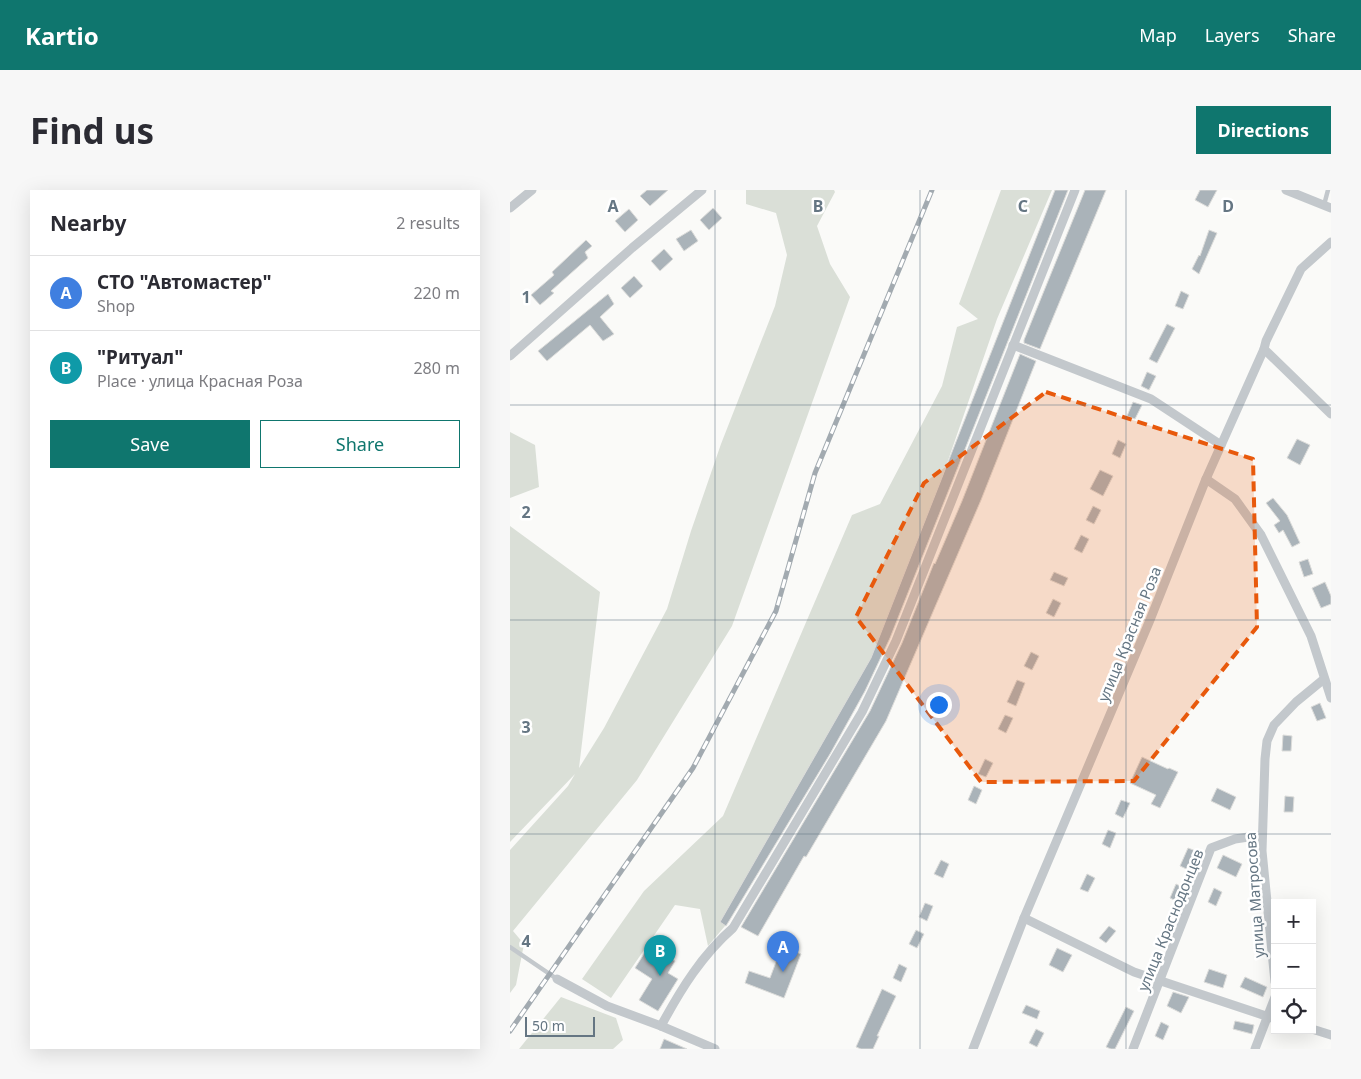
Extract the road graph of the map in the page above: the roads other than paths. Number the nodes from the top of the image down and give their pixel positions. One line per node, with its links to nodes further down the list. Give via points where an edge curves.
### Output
1 (532, 190): 7 (street)
2 (702, 190): 11 (street)
3 (1075, 190): 9 (street)
4 (1286, 190): 6 (street)
5 (1328, 190): 6 (lane)
6 (1328, 207)
7 (510, 208)
8 (1331, 242): 10 (street, улица Красная Роза, via 1301,269)
9 (1013, 346): 13 (street, via 1151,399); 24 (street, via 896,641 862,712 733,928 715,943 688,978)
10 (1264, 349): 12 (street); 13 (street, улица Красная Роза)
11 (510, 356)
12 (1331, 414)
13 (1221, 445): 14 (street, улица Красная Роза)
14 (1206, 479): 15 (street, via 1235,499 1261,535 1311,636); 18 (street, улица Красная Роза)
15 (1324, 679): 16 (street); 17 (street, улица Матросова, via 1296,702 1274,726 1267,741)
16 (1331, 698)
17 (1262, 835): 19 (street, улица Матросова); 22 (street, улица Краснодонцев, via 1235,839 1211,848)
18 (1024, 918): 22 (street, via 1134,972); 28 (street, улица Красная Роза)
19 (1271, 944)
20 (510, 947): 21 (lane)
21 (557, 979): 24 (street, via 607,1006)
22 (1160, 981): 23 (street); 29 (street, улица Краснодонцев)
23 (1271, 1018): 30 (street)
24 (661, 1026): 27 (street)
25 (1316, 1031): 26 (street)
26 (1331, 1035)
27 (715, 1049)
28 (973, 1049)
29 (1133, 1049)
30 (1255, 1049)

